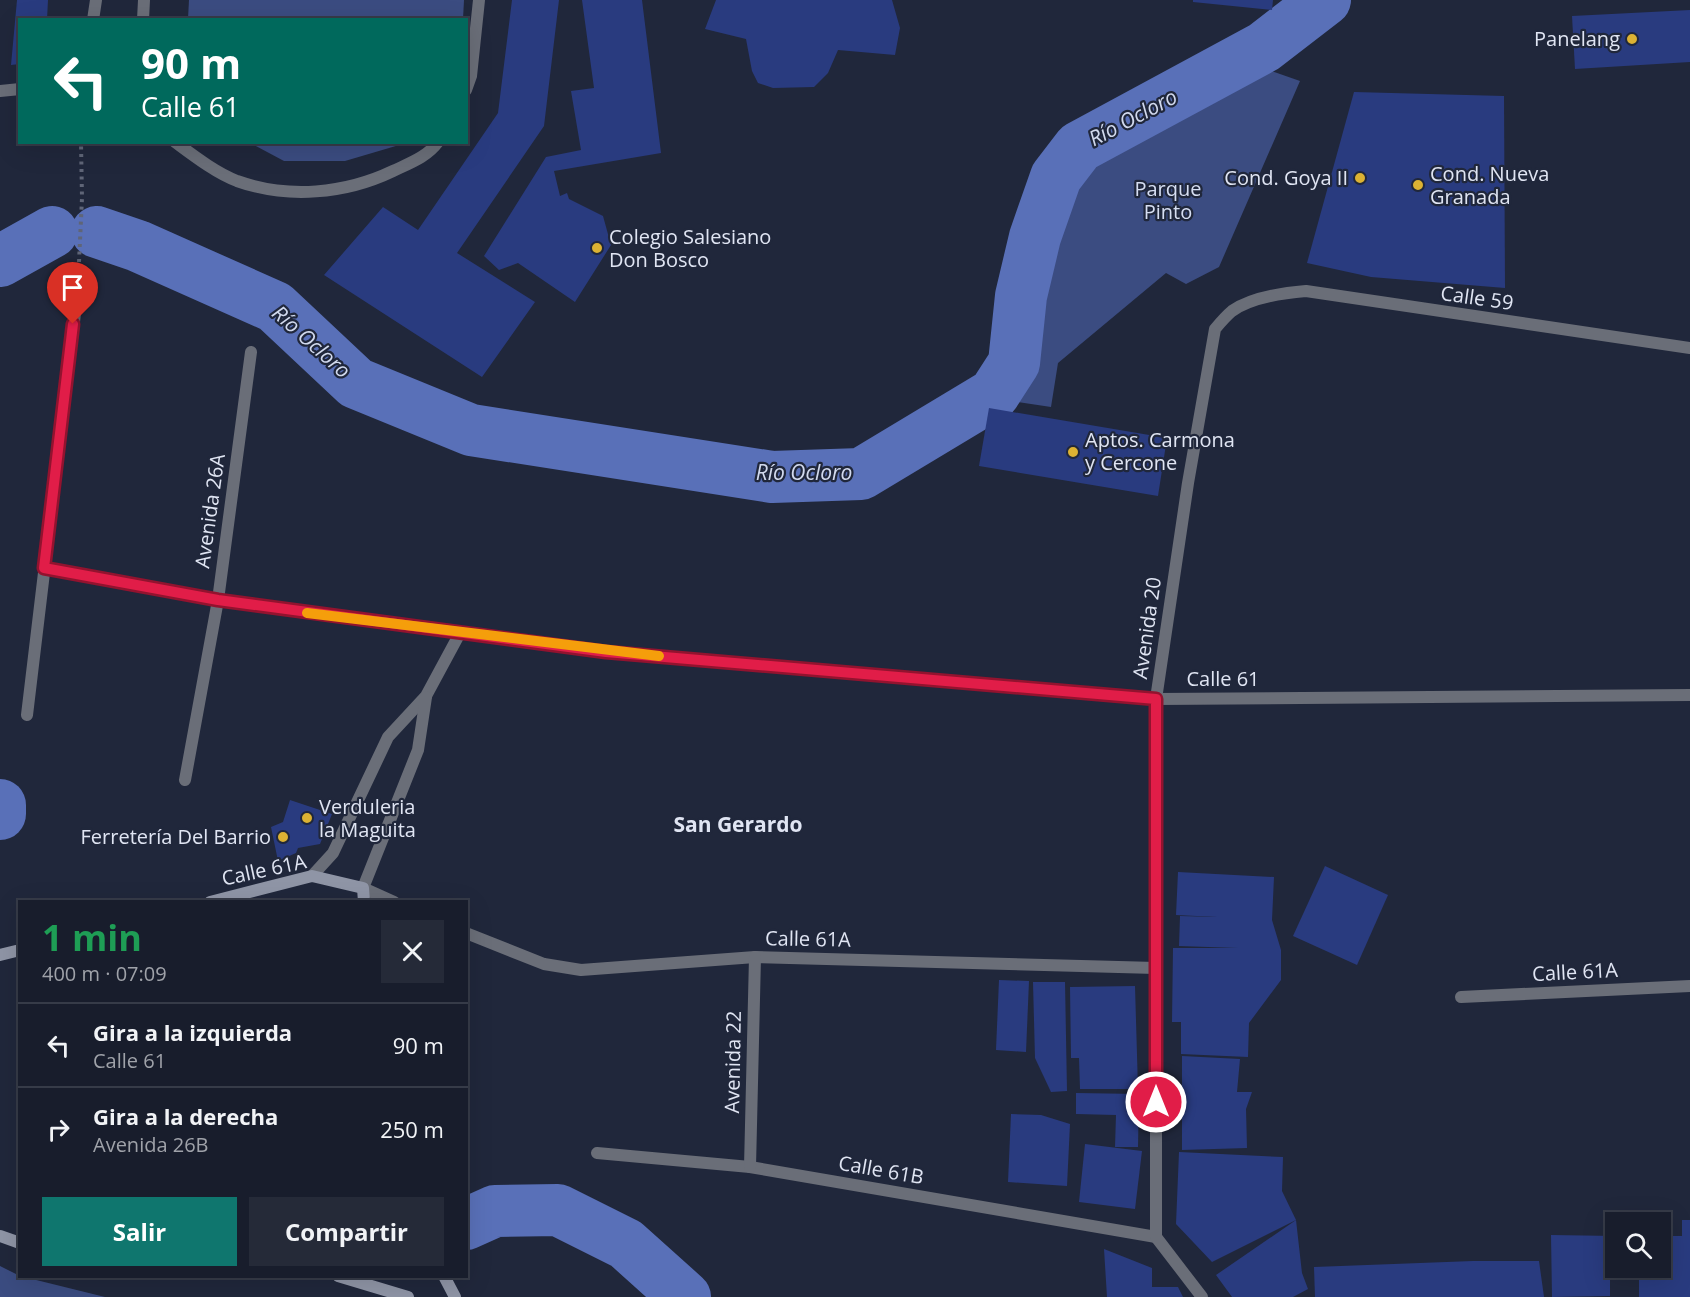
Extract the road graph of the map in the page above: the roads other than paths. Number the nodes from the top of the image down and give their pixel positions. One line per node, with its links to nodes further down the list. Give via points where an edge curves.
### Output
1 (96, 0): 4 (street)
2 (144, 0): 5 (street)
3 (478, 0): 6 (street)
4 (93, 18)
5 (143, 18)
6 (468, 84)
7 (18, 89): 8 (street)
8 (0, 91)
9 (178, 144): 10 (street, via 236,180 299,192 338,190 382,176 429,154)
10 (436, 144)
11 (79, 280): 15 (street)
12 (1259, 300): 13 (street, Calle 59, via 1306,291); 20 (street, Avenida 20, via 1232,311 1215,329)
13 (1690, 348)
14 (251, 352): 16 (street, Avenida 26A)
15 (44, 568): 16 (street, Calle 61); 21 (street)
16 (218, 600): 17 (street, Calle 61); 22 (street, Avenida 26A)
17 (460, 633): 19 (street); 20 (street, Calle 61, via 606,652)
18 (1690, 695): 20 (street, Calle 61)
19 (426, 696): 23 (street, via 388,737 333,853); 24 (street, via 418,750)
20 (1156, 699): 32 (street, Avenida 20)
21 (27, 715)
22 (185, 780)
23 (312, 876): 24 (street, Calle 61A); 25 (street, Calle 61A)
24 (363, 888): 26 (street); 27 (street, Calle 61A)
25 (218, 900)
26 (364, 900)
27 (390, 900)
28 (468, 934): 31 (street, Calle 61A, via 544,964 581,970)
29 (18, 950): 30 (street)
30 (0, 955)
31 (755, 957): 32 (street, Calle 61A); 36 (street, Avenida 22)
32 (1156, 968): 38 (street, Avenida 20)
33 (1690, 986): 34 (street, Calle 61A)
34 (1461, 997)
35 (597, 1153): 36 (street, Calle 61B)
36 (750, 1167): 38 (street, Calle 61B)
37 (0, 1236): 39 (street)
38 (1156, 1237): 44 (street)
39 (18, 1242)
40 (345, 1278): 42 (street)
41 (445, 1278): 43 (street)
42 (408, 1297)
43 (455, 1297)
44 (1202, 1297)

